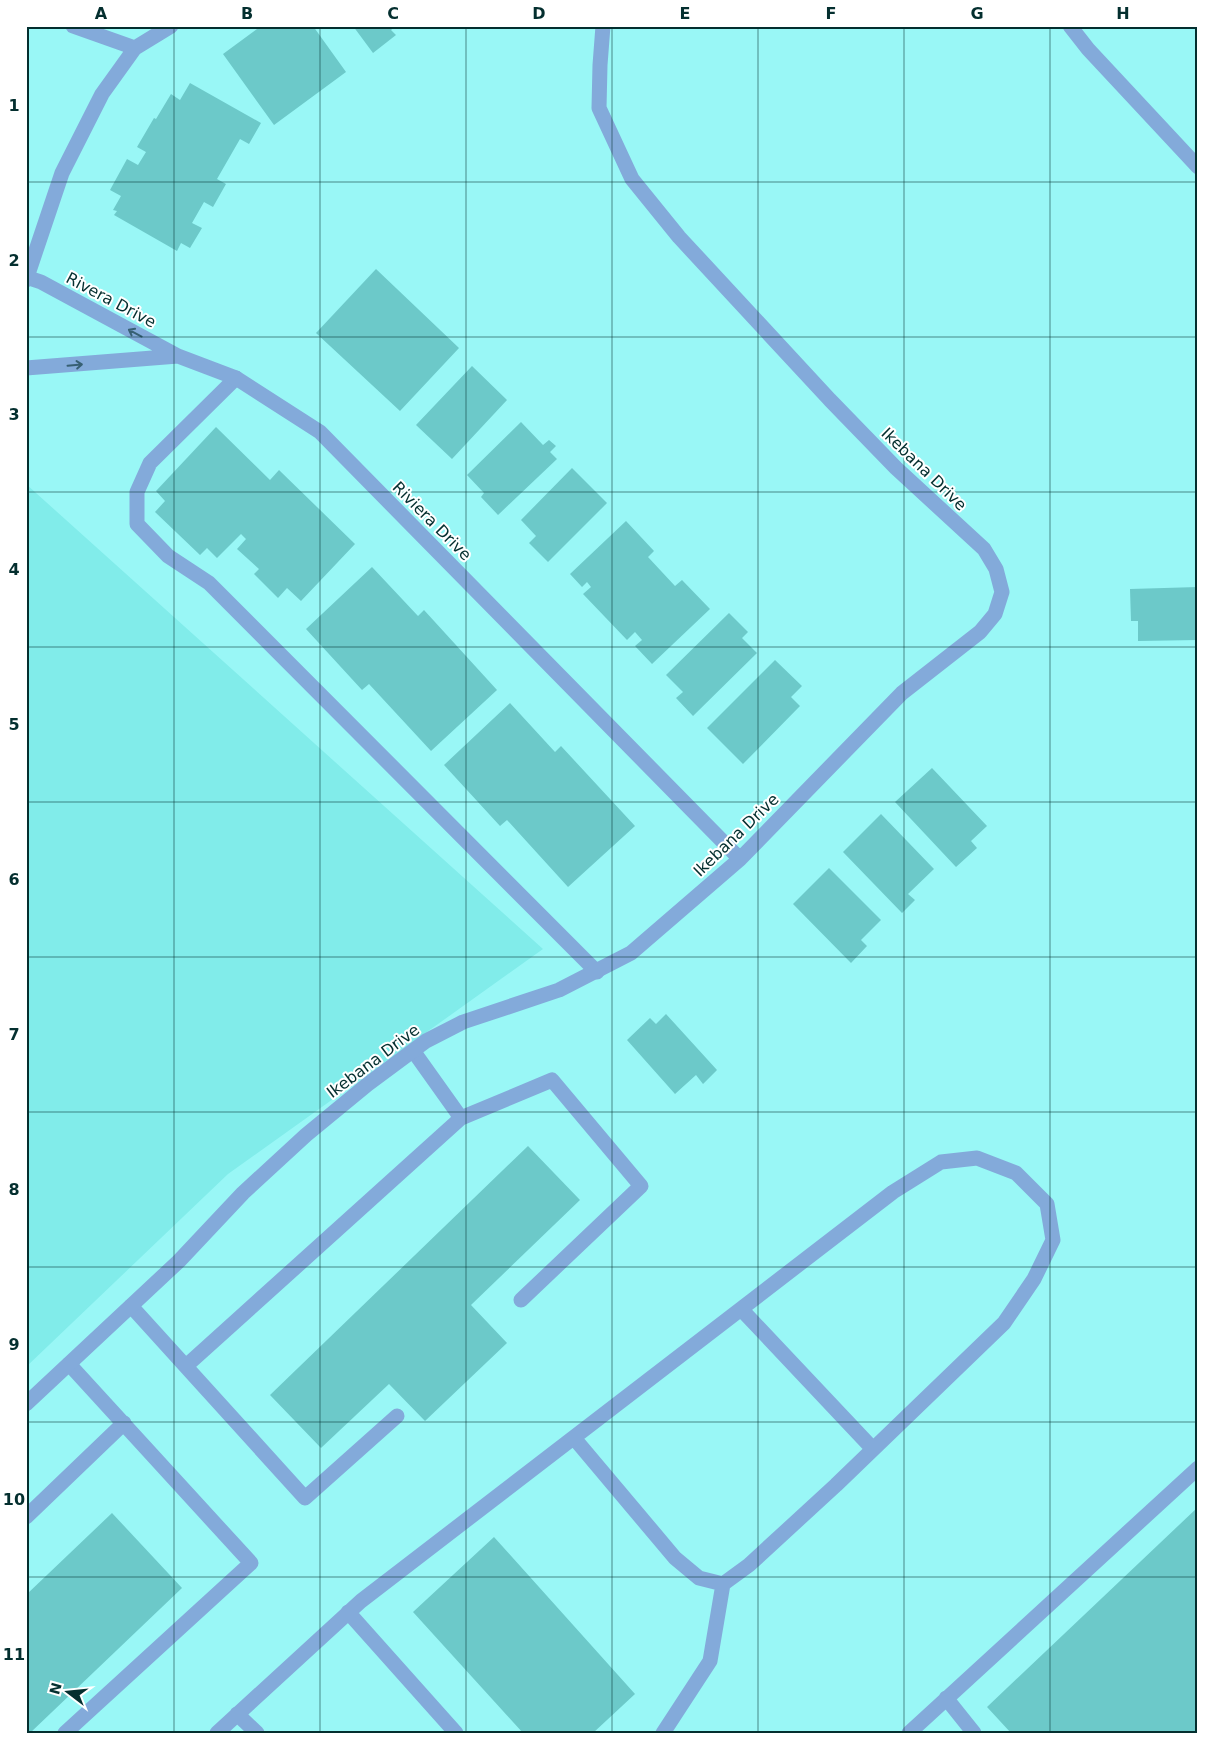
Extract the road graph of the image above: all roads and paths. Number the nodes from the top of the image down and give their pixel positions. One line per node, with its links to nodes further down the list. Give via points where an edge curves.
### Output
1 (73, 26): 5 (street)
2 (171, 26): 5 (street)
3 (603, 26): 11 (street, Ikebana Drive, via 599,108 632,179 678,237 830,400 896,468 984,550 996,569 1002,592 995,614 980,632 902,693)
4 (1070, 26): 6 (street)
5 (135, 48): 7 (street, via 102,94 62,174)
6 (1198, 167)
7 (27, 278): 8 (street, Rivera Drive, one-way to 7, via 41,282)
8 (178, 356): 9 (street, Riviera Drive, one-way to 8); 10 (street, Riviera Drive)
9 (26, 368)
10 (236, 378): 11 (street, Riviera Drive, via 320,432); 12 (street, via 150,463 137,492 137,524 168,556 209,583)
11 (740, 859): 12 (street, Ikebana Drive, via 632,953)
12 (597, 972): 13 (street, Ikebana Drive, via 559,990 463,1022 426,1040)
13 (414, 1052): 14 (street); 16 (street, Ikebana Drive, via 368,1084 306,1135 243,1193)
14 (461, 1118): 15 (street, via 552,1080 641,1186); 19 (street)
15 (521, 1300)
16 (131, 1306): 18 (street, Ikebana Drive); 19 (street)
17 (741, 1309): 23 (street); 24 (street); 24 (street, via 893,1192 941,1162 977,1158 1016,1173 1048,1204 1053,1240 1034,1279 1004,1323)
18 (69, 1364): 20 (street, Ikebana Drive); 22 (street)
19 (186, 1366): 21 (street, via 305,1498)
20 (26, 1404)
21 (397, 1416)
22 (124, 1423): 26 (street); 31 (street, via 251,1563)
23 (574, 1438): 27 (street, via 675,1558 699,1578); 28 (street)
24 (872, 1450): 27 (street, via 749,1564)
25 (1198, 1468): 29 (street)
26 (26, 1517)
27 (723, 1584): 35 (street, via 710,1661)
28 (348, 1612): 30 (street); 34 (street)
29 (946, 1698): 36 (street); 37 (street)
30 (237, 1714): 32 (street); 33 (street)
31 (64, 1733)
32 (217, 1733)
33 (257, 1733)
34 (456, 1733)
35 (663, 1733)
36 (909, 1733)
37 (974, 1733)

